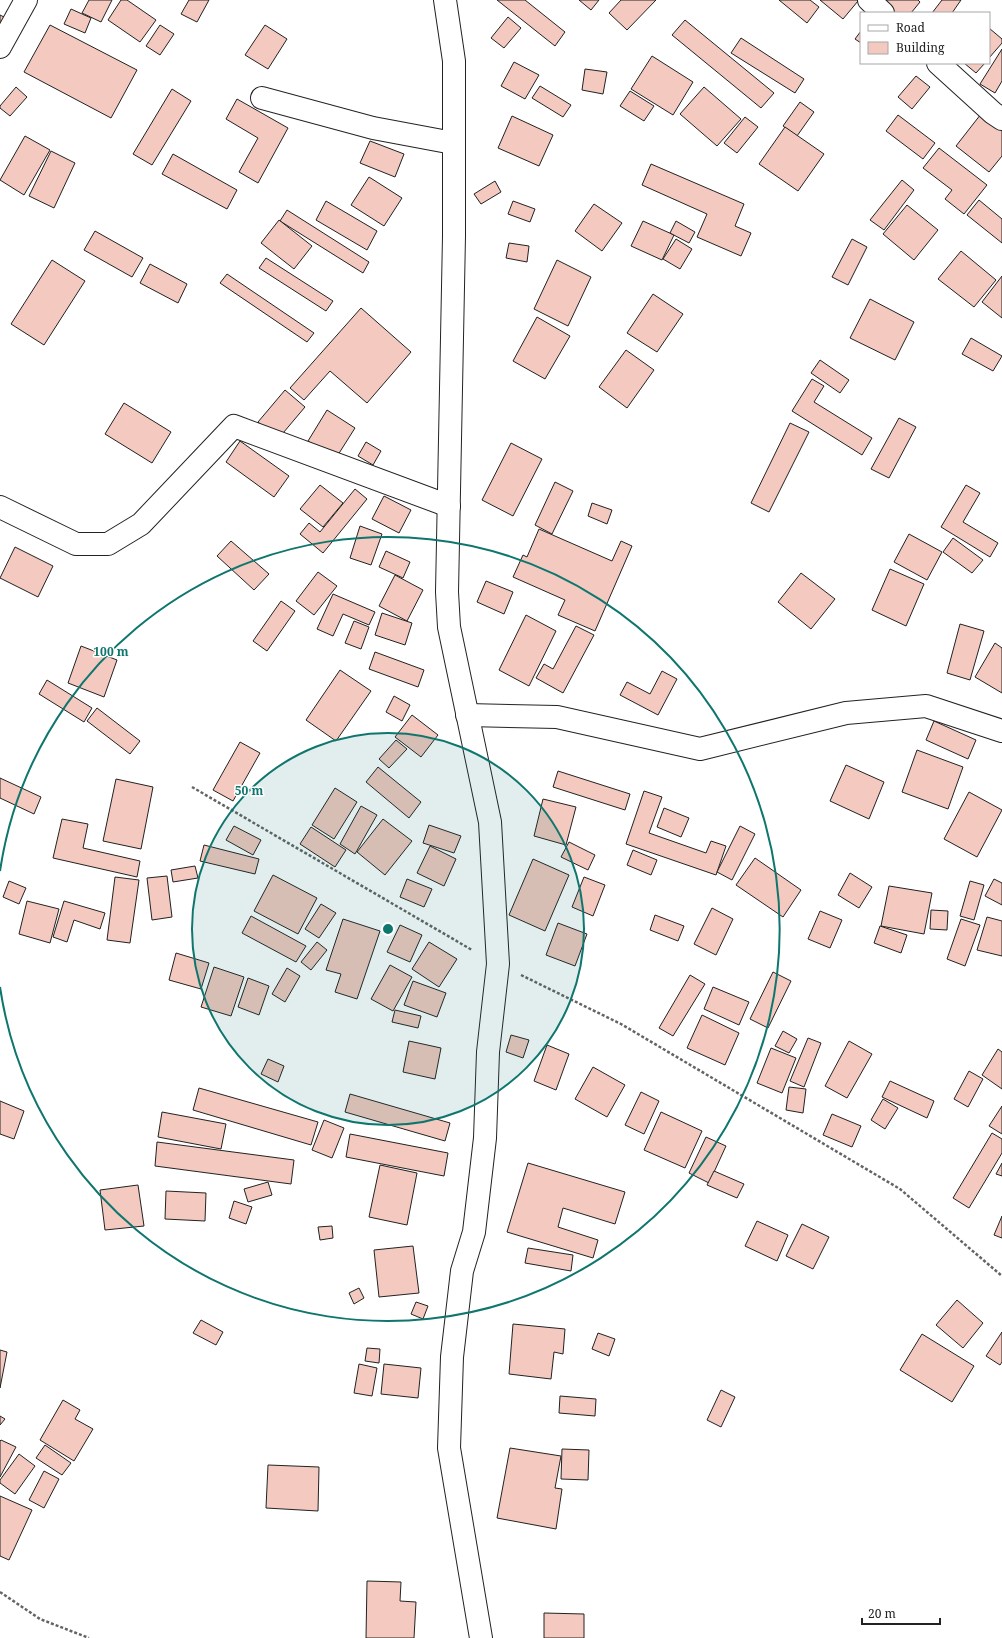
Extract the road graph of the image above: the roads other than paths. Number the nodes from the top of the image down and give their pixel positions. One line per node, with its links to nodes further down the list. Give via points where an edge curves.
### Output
1 (26, 0): 5 (street)
2 (445, 0): 9 (street, via 454,61)
3 (869, 0): 4 (street)
4 (882, 12)
5 (0, 48)
6 (939, 64): 8 (street)
7 (262, 98): 9 (street, via 373,128)
8 (1002, 119)
9 (453, 143): 10 (street, via 454,236)
10 (449, 506): 11 (street, via 234,426 141,524 108,544 76,544); 12 (street, via 449,627)
11 (0, 507)
12 (467, 715): 13 (street, via 557,717 700,749 846,713 926,706); 14 (street, via 490,822 498,964 488,1052 485,1138 474,1232 462,1271 452,1357 449,1448)
13 (1002, 731)
14 (480, 1638)

